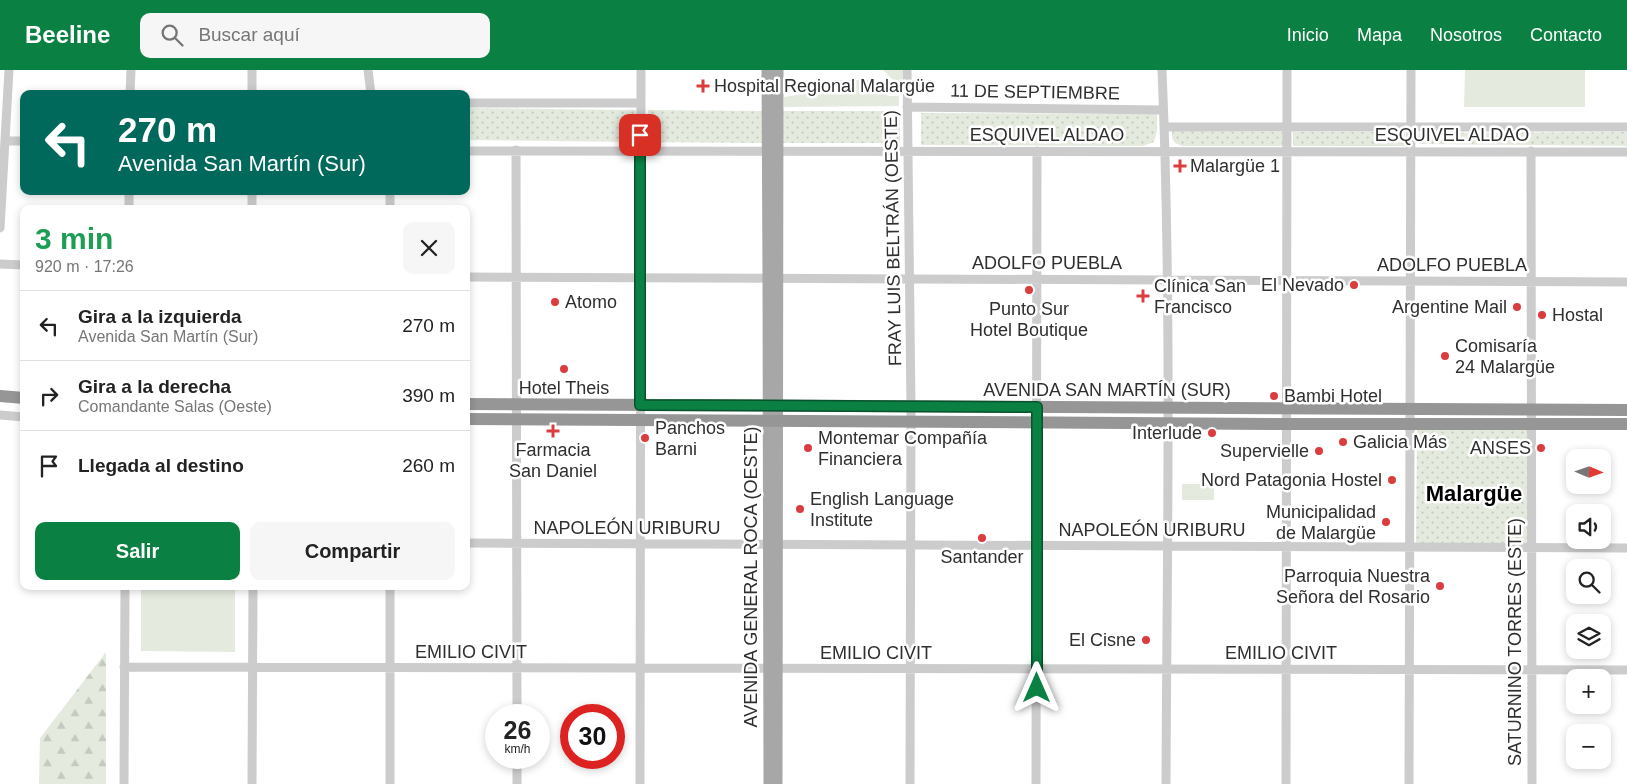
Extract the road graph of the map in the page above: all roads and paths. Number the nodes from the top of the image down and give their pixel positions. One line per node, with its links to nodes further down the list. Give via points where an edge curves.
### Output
1 (9, 70): 23 (street)
2 (131, 70): 12 (street)
3 (252, 70): 13 (street)
4 (368, 70): 14 (street)
5 (641, 70): 16 (street)
6 (766, 70): 28 (main road, AVENIDA GENERAL ROCA (OESTE))
7 (778, 70): 28 (main road, AVENIDA GENERAL ROCA (OESTE))
8 (907, 70): 17 (street, FRAY LUIS BELTRÁN (OESTE))
9 (1162, 70): 18 (street)
10 (1287, 70): 20 (street)
11 (1411, 70): 21 (street)
12 (130, 90)
13 (252, 90)
14 (370, 90)
15 (470, 102): 16 (street)
16 (641, 103): 26 (street)
17 (907, 107): 18 (street, 11 DE SEPTIEMBRE); 29 (street, FRAY LUIS BELTRÁN (OESTE))
18 (1163, 110): 19 (street)
19 (1164, 127): 20 (street); 31 (street)
20 (1287, 127): 21 (street); 32 (street)
21 (1410, 127): 22 (street); 33 (street)
22 (1627, 127)
23 (5, 141): 24 (street); 36 (street)
24 (20, 141)
25 (516, 150): 26 (street, ESQUIVEL ALDAO); 27 (street, ESQUIVEL ALDAO); 40 (street)
26 (640, 150): 28 (street, ESQUIVEL ALDAO); 41 (street)
27 (470, 151)
28 (772, 151): 29 (street, ESQUIVEL ALDAO); 42 (main road, AVENIDA GENERAL ROCA (OESTE))
29 (907, 151): 30 (street, ESQUIVEL ALDAO); 43 (street, FRAY LUIS BELTRÁN (OESTE))
30 (1037, 151): 31 (street, ESQUIVEL ALDAO); 44 (street)
31 (1165, 151): 32 (street, ESQUIVEL ALDAO); 45 (street)
32 (1288, 151): 33 (street, ESQUIVEL ALDAO); 46 (street)
33 (1410, 151): 34 (street, ESQUIVEL ALDAO); 47 (street)
34 (1531, 152): 35 (street, ESQUIVEL ALDAO); 48 (street, SATURNINO TORRES (ESTE))
35 (1627, 152)
36 (0, 228)
37 (0, 264): 38 (street)
38 (20, 265)
39 (470, 277): 40 (street, ADOLFO PUEBLA)
40 (517, 277): 41 (street, ADOLFO PUEBLA); 53 (street)
41 (640, 278): 42 (street, ADOLFO PUEBLA); 54 (street)
42 (773, 278): 43 (street, ADOLFO PUEBLA); 55 (main road, AVENIDA GENERAL ROCA (OESTE))
43 (909, 279): 44 (street, ADOLFO PUEBLA); 56 (street, FRAY LUIS BELTRÁN (OESTE))
44 (1037, 280): 45 (street, ADOLFO PUEBLA); 57 (street)
45 (1166, 280): 46 (street, ADOLFO PUEBLA); 58 (street)
46 (1287, 280): 47 (street, ADOLFO PUEBLA); 59 (street)
47 (1409, 281): 48 (street, ADOLFO PUEBLA); 60 (street)
48 (1531, 282): 49 (street, ADOLFO PUEBLA); 61 (street, SATURNINO TORRES (ESTE))
49 (1627, 282)
50 (0, 396): 51 (highway)
51 (20, 398)
52 (470, 404): 53 (highway, AVENIDA SAN MARTÍN (SUR))
53 (517, 404): 54 (highway, AVENIDA SAN MARTÍN (SUR)); 66 (street)
54 (640, 405): 55 (highway, AVENIDA SAN MARTÍN (SUR)); 67 (street)
55 (772, 406): 56 (highway, AVENIDA SAN MARTÍN (SUR)); 68 (main road, AVENIDA GENERAL ROCA (OESTE))
56 (911, 406): 57 (highway, AVENIDA SAN MARTÍN (SUR)); 69 (street, FRAY LUIS BELTRÁN (OESTE))
57 (1037, 407): 58 (highway, AVENIDA SAN MARTÍN (SUR)); 70 (street)
58 (1167, 408): 59 (highway, AVENIDA SAN MARTÍN (SUR)); 71 (street)
59 (1286, 408): 60 (highway, AVENIDA SAN MARTÍN (SUR)); 73 (street)
60 (1409, 409): 61 (highway, AVENIDA SAN MARTÍN (SUR)); 74 (street)
61 (1532, 410): 62 (highway, AVENIDA SAN MARTÍN (SUR)); 72 (street, SATURNINO TORRES (ESTE))
62 (1627, 410)
63 (0, 415): 64 (street)
64 (20, 417)
65 (470, 419): 66 (highway, AVENIDA SAN MARTÍN (SUR))
66 (517, 420): 67 (highway, AVENIDA SAN MARTÍN (SUR)); 77 (street)
67 (640, 420): 68 (highway, AVENIDA SAN MARTÍN (SUR)); 78 (street)
68 (772, 421): 69 (highway, AVENIDA SAN MARTÍN (SUR)); 79 (main road, AVENIDA GENERAL ROCA (OESTE))
69 (911, 422): 70 (highway, AVENIDA SAN MARTÍN (SUR)); 80 (street, FRAY LUIS BELTRÁN (OESTE))
70 (1037, 422): 71 (highway, AVENIDA SAN MARTÍN (SUR)); 81 (street)
71 (1167, 423): 73 (highway, AVENIDA SAN MARTÍN (SUR)); 82 (street)
72 (1531, 423): 74 (highway, AVENIDA SAN MARTÍN (SUR)); 75 (highway, AVENIDA SAN MARTÍN (SUR)); 85 (street, SATURNINO TORRES (ESTE))
73 (1286, 424): 74 (highway, AVENIDA SAN MARTÍN (SUR)); 83 (street)
74 (1409, 424): 84 (street)
75 (1627, 424)
76 (470, 543): 77 (street, NAPOLEÓN URIBURU)
77 (517, 544): 78 (street, NAPOLEÓN URIBURU); 93 (street)
78 (640, 544): 79 (street, NAPOLEÓN URIBURU); 94 (street)
79 (772, 545): 80 (street, NAPOLEÓN URIBURU); 95 (main road, AVENIDA GENERAL ROCA (OESTE))
80 (911, 545): 81 (street, NAPOLEÓN URIBURU); 96 (street, FRAY LUIS BELTRÁN (OESTE))
81 (1037, 546): 82 (street, NAPOLEÓN URIBURU); 97 (street)
82 (1167, 546): 83 (street, NAPOLEÓN URIBURU); 98 (street)
83 (1286, 547): 84 (street, NAPOLEÓN URIBURU); 99 (street)
84 (1409, 548): 85 (street, NAPOLEÓN URIBURU); 100 (street)
85 (1532, 548): 86 (street, NAPOLEÓN URIBURU); 101 (street, SATURNINO TORRES (ESTE))
86 (1627, 548)
87 (125, 590): 90 (street)
88 (253, 590): 91 (street)
89 (390, 590): 92 (street)
90 (124, 667): 91 (street, EMILIO CIVIT); 105 (street)
91 (252, 668): 92 (street, EMILIO CIVIT); 106 (street)
92 (390, 668): 93 (street, EMILIO CIVIT); 107 (street)
93 (517, 668): 94 (street, EMILIO CIVIT); 103 (street)
94 (640, 668): 95 (street, EMILIO CIVIT); 109 (street)
95 (773, 669): 96 (street, EMILIO CIVIT); 110 (main road, AVENIDA GENERAL ROCA (OESTE)); 111 (main road)
96 (910, 669): 97 (street, EMILIO CIVIT); 112 (street, FRAY LUIS BELTRÁN (OESTE))
97 (1037, 669): 98 (street, EMILIO CIVIT); 113 (street)
98 (1166, 669): 99 (street, EMILIO CIVIT); 114 (street)
99 (1286, 670): 100 (street, EMILIO CIVIT); 115 (street)
100 (1409, 670): 101 (street, EMILIO CIVIT); 116 (street)
101 (1532, 670): 102 (street, EMILIO CIVIT); 117 (street, SATURNINO TORRES (ESTE))
102 (1627, 670)
103 (517, 704)
104 (517, 769): 108 (street)
105 (124, 784)
106 (252, 784)
107 (390, 784)
108 (517, 784)
109 (640, 784)
110 (769, 784)
111 (777, 784)
112 (910, 784)
113 (1036, 784)
114 (1166, 784)
115 (1286, 784)
116 (1409, 784)
117 (1532, 784)

